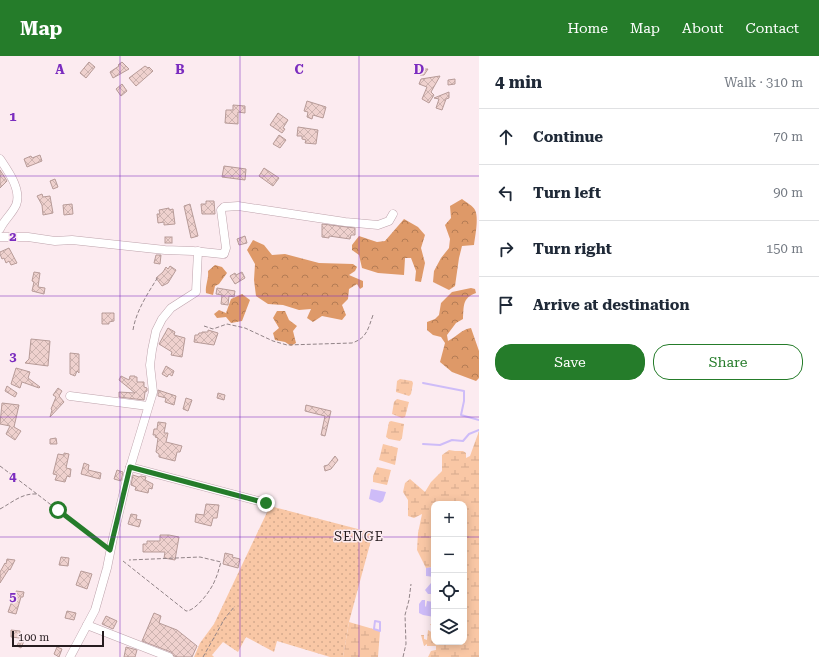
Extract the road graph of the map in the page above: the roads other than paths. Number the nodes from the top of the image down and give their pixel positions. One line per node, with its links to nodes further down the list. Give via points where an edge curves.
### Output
1 (0, 159): 3 (street, via 12,177 18,198 16,206)
2 (393, 214): 5 (street, via 389,221 378,225 229,206 222,210 226,248 224,254)
3 (0, 229)
4 (0, 237): 5 (street, via 72,240)
5 (198, 252): 7 (street, via 196,292 171,308 156,331 150,365 153,392)
6 (70, 396): 7 (street)
7 (148, 406): 8 (street)
8 (130, 467): 9 (street); 10 (street, via 107,568 98,600)
9 (266, 503)
10 (87, 624): 11 (street); 12 (street)
11 (70, 657)
12 (168, 657)

